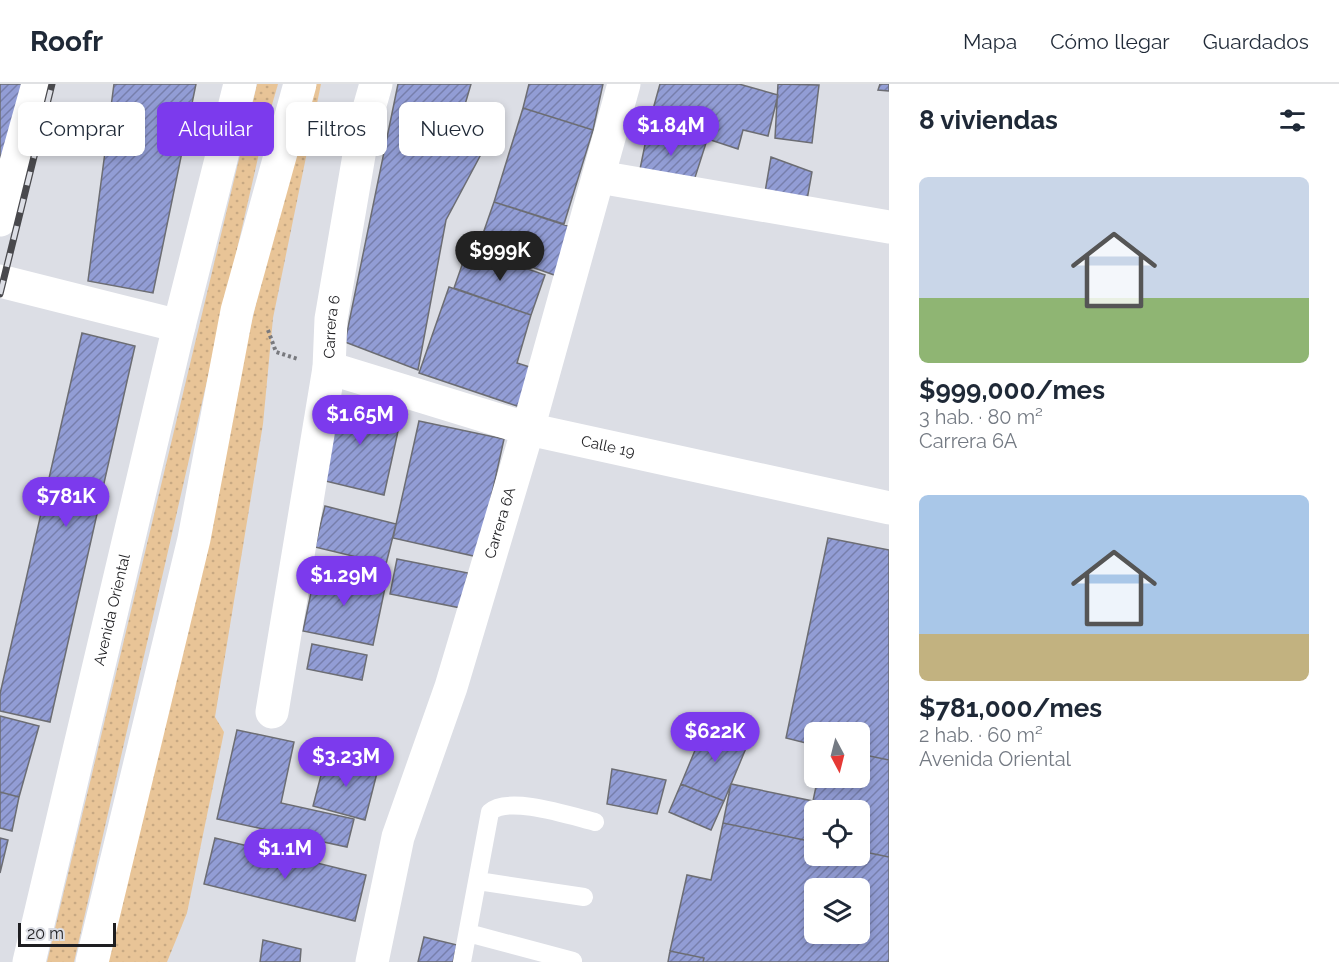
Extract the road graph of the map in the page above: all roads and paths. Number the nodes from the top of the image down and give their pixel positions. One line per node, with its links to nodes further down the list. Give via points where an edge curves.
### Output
1 (38, 84): 7 (street)
2 (240, 84): 11 (street, Avenida Oriental)
3 (300, 84): 10 (street)
4 (376, 84): 12 (street, Carrera 6, via 364,126 331,319)
5 (624, 84): 6 (street, Carrera 6A)
6 (599, 177): 8 (street); 13 (street, Carrera 6A)
7 (0, 220)
8 (889, 227)
9 (0, 281): 11 (street)
10 (237, 311): 12 (path, via 266,327 276,352); 22 (street, via 194,539)
11 (179, 326): 21 (street, Avenida Oriental)
12 (329, 368): 13 (street, Calle 19); 15 (street, Carrera 6)
13 (528, 429): 14 (street, Calle 19); 23 (street, Carrera 6A, via 451,687 398,837)
14 (889, 508)
15 (272, 712)
16 (595, 822): 17 (lane, via 518,805 500,805 487,819)
17 (478, 881): 18 (lane); 19 (lane)
18 (584, 897)
19 (468, 933): 20 (lane); 24 (lane)
20 (573, 961)
21 (29, 962)
22 (92, 962)
23 (372, 962)
24 (462, 962)

